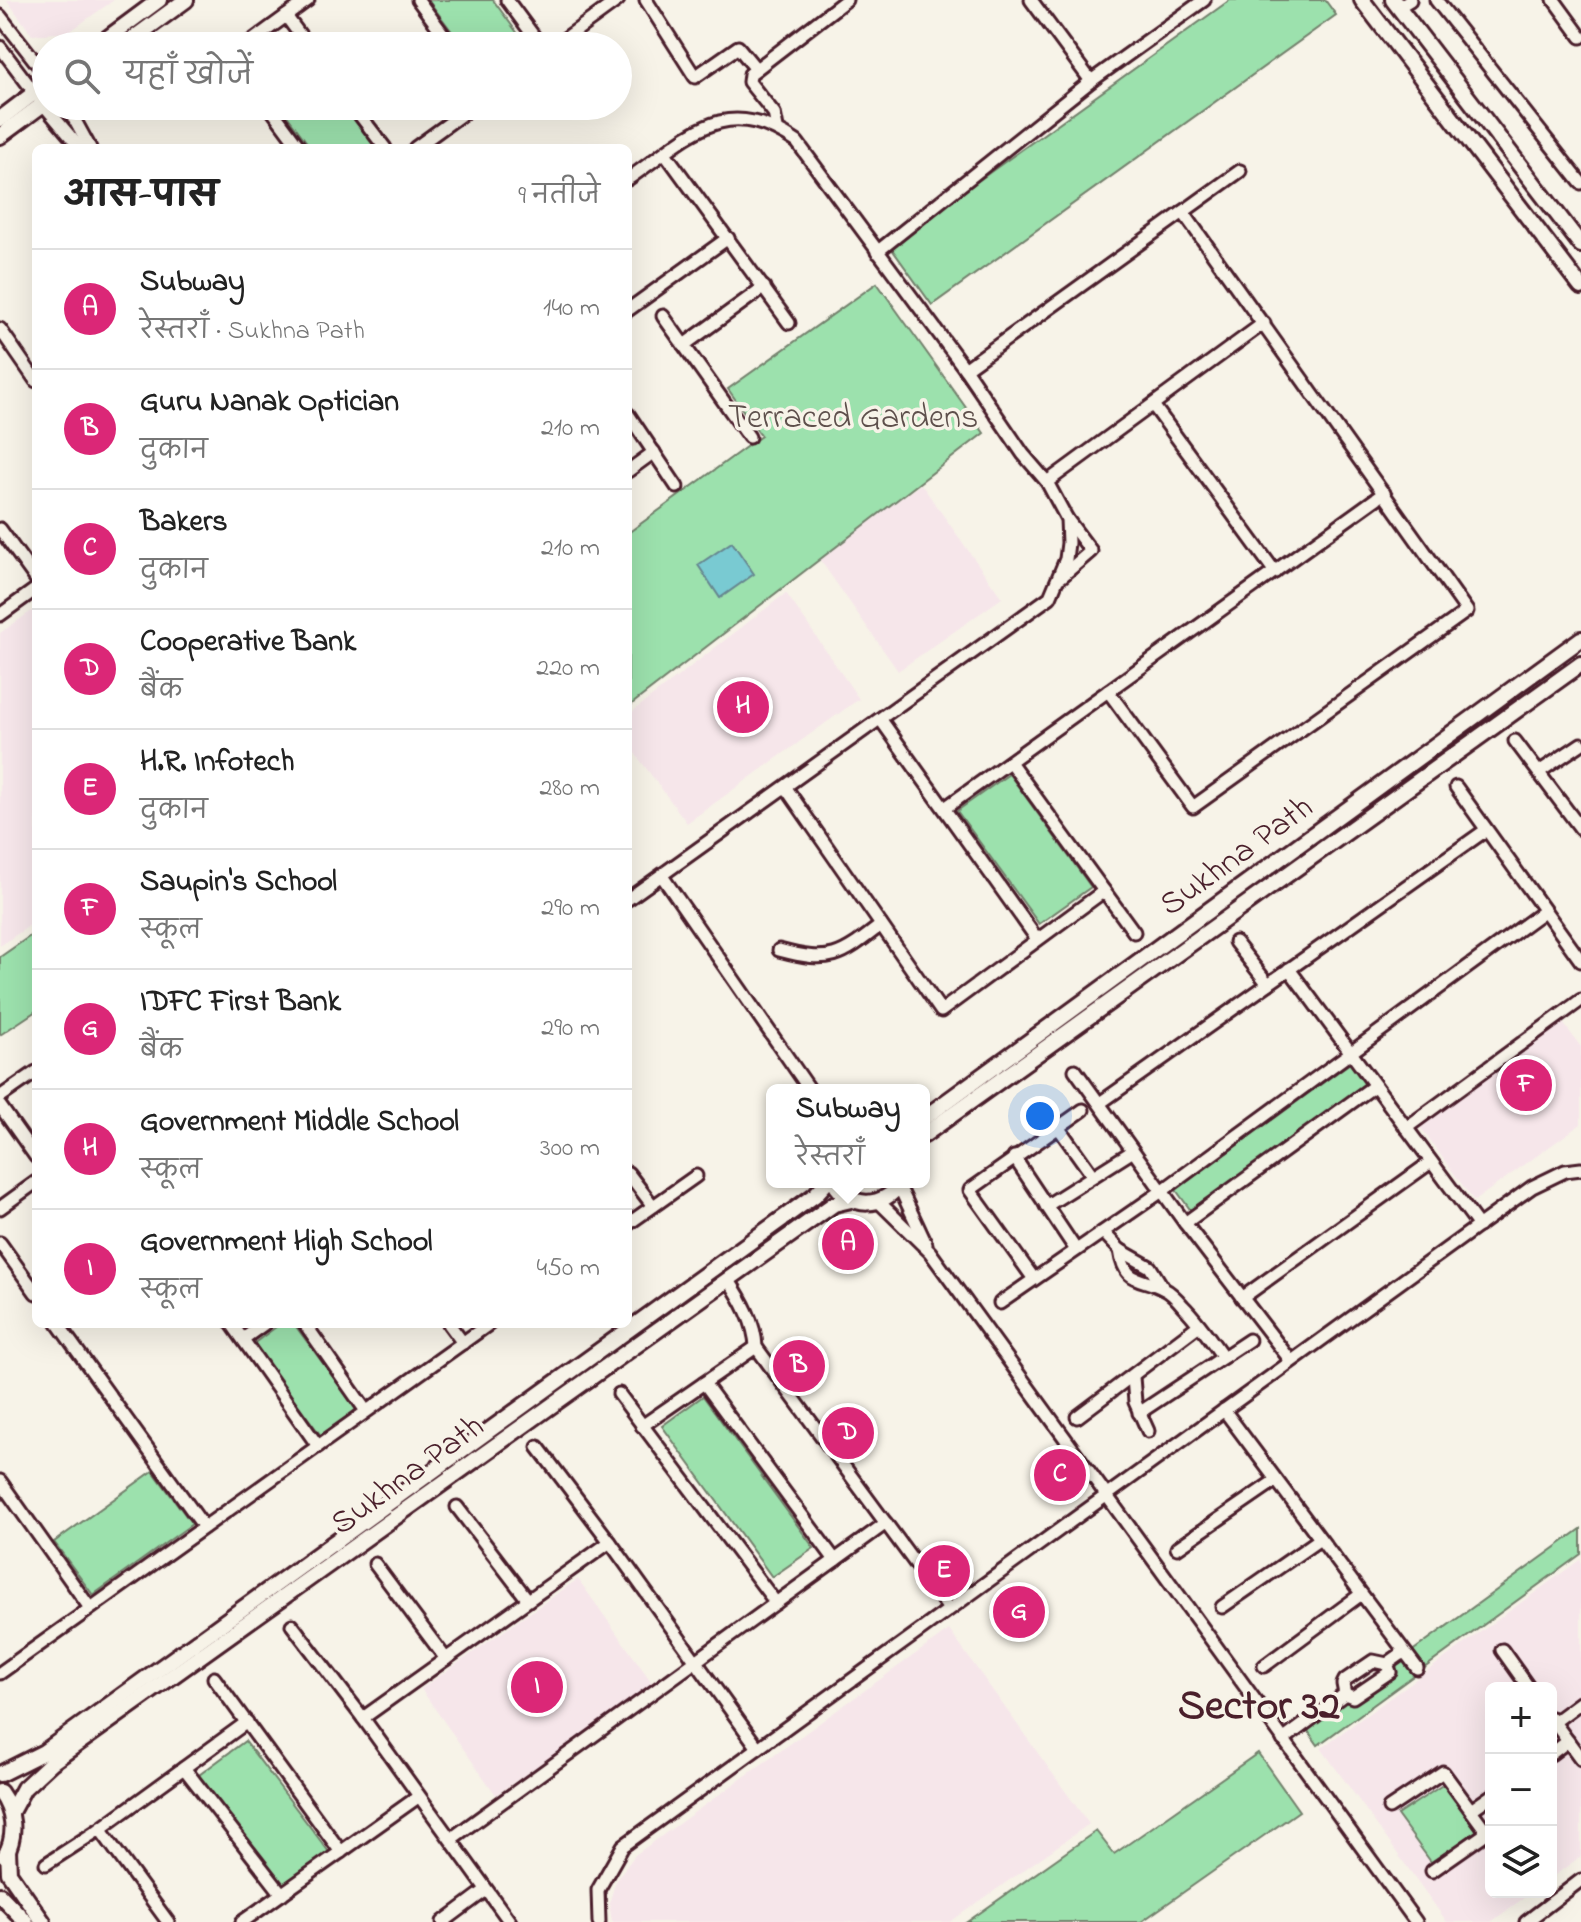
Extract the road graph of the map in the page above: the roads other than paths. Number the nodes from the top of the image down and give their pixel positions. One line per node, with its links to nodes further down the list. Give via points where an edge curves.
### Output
1 (159, 0): 19 (main road)
2 (186, 0): 20 (main road)
3 (308, 0): 17 (street)
4 (418, 0): 23 (street)
5 (507, 0): 24 (street)
6 (618, 0): 25 (street)
7 (646, 0): 29 (street, via 695,77 738,47)
8 (846, 0): 29 (street)
9 (1031, 0): 30 (street)
10 (1204, 0): 30 (street)
11 (1362, 0): 56 (main road)
12 (1436, 0): 50 (street)
13 (1554, 0): 18 (street)
14 (1403, 1): 53 (main road)
15 (1581, 14): 18 (street)
16 (0, 16): 28 (street)
17 (286, 16): 21 (street); 22 (street)
18 (1570, 22): 26 (street)
19 (116, 32)
20 (142, 32)
21 (264, 32)
22 (298, 32)
23 (442, 32)
24 (531, 32)
25 (574, 32)
26 (1581, 37)
27 (0, 47): 31 (street)
28 (32, 57)
29 (756, 69): 40 (street, via 749,82 774,113)
30 (1091, 81): 54 (street)
31 (32, 84)
32 (32, 101): 34 (main road)
33 (32, 106): 41 (main road)
34 (0, 119)
35 (60, 120): 42 (street)
36 (75, 120): 43 (street)
37 (279, 120): 44 (street)
38 (364, 120): 45 (street)
39 (454, 120): 46 (street)
40 (777, 128): 47 (street, via 744,118 718,121); 54 (street, via 797,142)
41 (0, 136)
42 (77, 144)
43 (88, 144)
44 (297, 144)
45 (382, 144)
46 (421, 144)
47 (665, 153): 49 (street); 52 (street)
48 (1240, 171): 51 (street)
49 (632, 176)
50 (1581, 183)
51 (1183, 212): 60 (street); 63 (street)
52 (728, 238): 55 (street); 57 (street)
53 (1581, 245)
54 (877, 252): 63 (street)
55 (764, 287): 59 (street); 62 (street)
56 (1581, 287)
57 (632, 307)
58 (663, 316): 62 (street)
59 (789, 323)
60 (1264, 323): 65 (street); 72 (street)
61 (0, 329): 64 (street)
62 (684, 345): 67 (street)
63 (965, 369): 70 (street)
64 (32, 375)
65 (1153, 405): 70 (street); 75 (street)
66 (632, 420): 68 (street)
67 (749, 437)
68 (654, 452): 69 (street); 71 (street)
69 (632, 468)
70 (1047, 482): 73 (street)
71 (677, 487)
72 (1384, 493): 75 (street); 82 (street, via 1467,611 1193,807)
73 (1067, 519): 77 (street); 77 (street, via 1091,551)
74 (0, 529): 76 (street)
75 (1275, 572): 82 (street)
76 (32, 573)
77 (1060, 577): 83 (street, via 1050,597)
78 (32, 592): 79 (street)
79 (0, 615)
80 (1581, 639): 116 (main road, Sukhna Path)
81 (1581, 664): 119 (main road, Sukhna Path)
82 (1108, 691): 86 (street)
83 (881, 720): 89 (street); 90 (street)
84 (1515, 741): 87 (street)
85 (1581, 744): 87 (street)
86 (1010, 762): 90 (street); 94 (street)
87 (1539, 772): 91 (street)
88 (1456, 787): 92 (street)
89 (786, 788): 93 (street); 97 (street)
90 (945, 808): 99 (street)
91 (1581, 829)
92 (1486, 830): 96 (street); 104 (street)
93 (662, 876): 95 (street); 110 (street)
94 (1104, 891): 98 (street); 99 (street)
95 (632, 896)
96 (1544, 911): 101 (street); 107 (street)
97 (881, 925): 99 (street, via 941,1011); 102 (street, via 840,955 810,958)
98 (1134, 932)
99 (1037, 939)
100 (1235, 942): 105 (street)
101 (1577, 945): 103 (street)
102 (779, 950)
103 (1581, 961)
104 (1289, 969): 105 (street); 107 (street)
105 (1268, 984): 113 (street)
106 (1581, 1000): 118 (street)
107 (1350, 1053): 111 (street); 133 (street)
108 (1075, 1070): 113 (street)
109 (32, 1075): 112 (street)
110 (807, 1084)
111 (1374, 1086): 118 (street); 140 (street)
112 (0, 1097)
113 (1100, 1103): 121 (street)
114 (0, 1106): 120 (street)
115 (1083, 1110): 117 (street)
116 (930, 1114)
117 (1058, 1127): 122 (street); 126 (street)
118 (1406, 1128): 123 (street)
119 (930, 1131)
120 (32, 1151)
121 (1133, 1151): 126 (street); 133 (street)
122 (1014, 1157): 137 (street); 148 (street, via 973,1186 970,1194)
123 (1431, 1162): 141 (street); 151 (street)
124 (1581, 1169): 141 (street, via 1532,1187)
125 (696, 1176): 136 (street)
126 (1093, 1176): 137 (street)
127 (632, 1178): 136 (street)
128 (32, 1185): 138 (street)
129 (821, 1188): 217 (main road, Sukhna Path, via 44,1752)
130 (837, 1188): 134 (main road)
131 (897, 1188): 135 (main road)
132 (902, 1188): 146 (street)
133 (1162, 1191): 140 (street); 142 (street)
134 (851, 1200): 135 (main road); 147 (main road, Sukhna Path, via 834,1204)
135 (879, 1202): 146 (street)
136 (653, 1206): 139 (street)
137 (1046, 1206): 144 (street)
138 (0, 1208)
139 (632, 1221)
140 (1185, 1223): 151 (street)
141 (1479, 1226): 165 (street)
142 (1103, 1232): 144 (street); 145 (street)
143 (0, 1243): 149 (street)
144 (1076, 1250): 148 (street)
145 (1120, 1250): 150 (street, via 1150,1267); 150 (street, via 1130,1274)
146 (930, 1252): 179 (street)
147 (728, 1279): 163 (street, via 744,1307); 223 (main road, Sukhna Path, via 52,1762 24,1788)
148 (1034, 1279): 152 (street)
149 (32, 1287)
150 (1163, 1288): 153 (street)
151 (1242, 1298): 165 (street)
152 (1000, 1303)
153 (1199, 1325): 164 (street); 166 (street)
154 (61, 1328): 182 (street)
155 (235, 1328): 160 (street)
156 (258, 1328): 160 (street)
157 (308, 1328): 170 (street)
158 (452, 1328): 162 (street)
159 (484, 1328): 162 (street)
160 (243, 1339): 175 (street)
161 (1249, 1340): 164 (street)
162 (463, 1343): 170 (street)
163 (756, 1347): 167 (street); 181 (street)
164 (1223, 1357): 171 (street)
165 (1291, 1361): 169 (street)
166 (1133, 1377): 171 (street); 172 (street)
167 (704, 1383): 173 (street); 186 (street)
168 (619, 1394): 173 (street)
169 (1224, 1410): 177 (street); 179 (street)
170 (366, 1411): 175 (street)
171 (1139, 1413): 174 (street)
172 (1077, 1417)
173 (642, 1426): 190 (street)
174 (1148, 1431)
175 (318, 1446): 182 (street)
176 (538, 1447): 184 (street)
177 (1276, 1480): 183 (street); 185 (street)
178 (0, 1481): 192 (street)
179 (1106, 1495): 193 (street); 211 (street)
180 (457, 1507): 189 (street)
181 (886, 1523): 186 (street); 193 (street)
182 (204, 1527): 192 (street)
183 (1320, 1539): 188 (street); 191 (street)
184 (610, 1542): 189 (street); 198 (street)
185 (1177, 1548)
186 (835, 1560): 190 (street)
187 (375, 1564): 197 (street)
188 (1360, 1595): 196 (street); 200 (street)
189 (528, 1600): 197 (street)
190 (776, 1603): 198 (street)
191 (1222, 1607)
192 (90, 1608): 202 (street)
193 (949, 1609): 213 (street)
194 (292, 1625): 208 (street)
195 (1502, 1650): 204 (street)
196 (1404, 1652): 199 (street); 201 (street)
197 (446, 1659): 208 (street)
198 (696, 1661): 213 (street); 225 (street)
199 (1387, 1664): 205 (street, via 1390,1672 1353,1697); 205 (street, via 1373,1661 1345,1680)
200 (1264, 1666)
201 (1417, 1668)
202 (0, 1673)
203 (214, 1678): 209 (street)
204 (1525, 1682)
205 (1345, 1694): 211 (street)
206 (1581, 1702): 207 (street)
207 (1557, 1717)
208 (363, 1718): 219 (street)
209 (247, 1722): 216 (street); 226 (street)
210 (1557, 1726): 212 (street)
211 (1283, 1740): 241 (street)
212 (1568, 1741): 214 (street); 215 (street)
213 (758, 1748): 240 (street, via 623,1846 598,1890)
214 (1557, 1749)
215 (1581, 1759)
216 (184, 1768): 224 (street); 232 (street)
217 (0, 1774)
218 (0, 1792): 223 (main road)
219 (418, 1797): 225 (street); 226 (street)
220 (1485, 1800): 222 (street)
221 (1389, 1808): 222 (street, via 1443,1772)
222 (1471, 1810): 229 (street, via 1485,1834)
223 (11, 1812): 227 (main road, via 12,1838)
224 (100, 1829): 228 (street); 236 (street)
225 (451, 1839): 231 (street)
226 (341, 1852): 232 (street)
227 (4, 1857): 235 (main road)
228 (46, 1864)
229 (1432, 1871)
230 (1581, 1880): 242 (street)
231 (486, 1890): 238 (street); 239 (street)
232 (282, 1894): 237 (street)
233 (0, 1895): 234 (main road)
234 (26, 1922)
235 (43, 1922)
236 (168, 1922)
237 (242, 1922)
238 (443, 1922)
239 (510, 1922)
240 (599, 1922)
241 (1416, 1922)
242 (1526, 1922)

